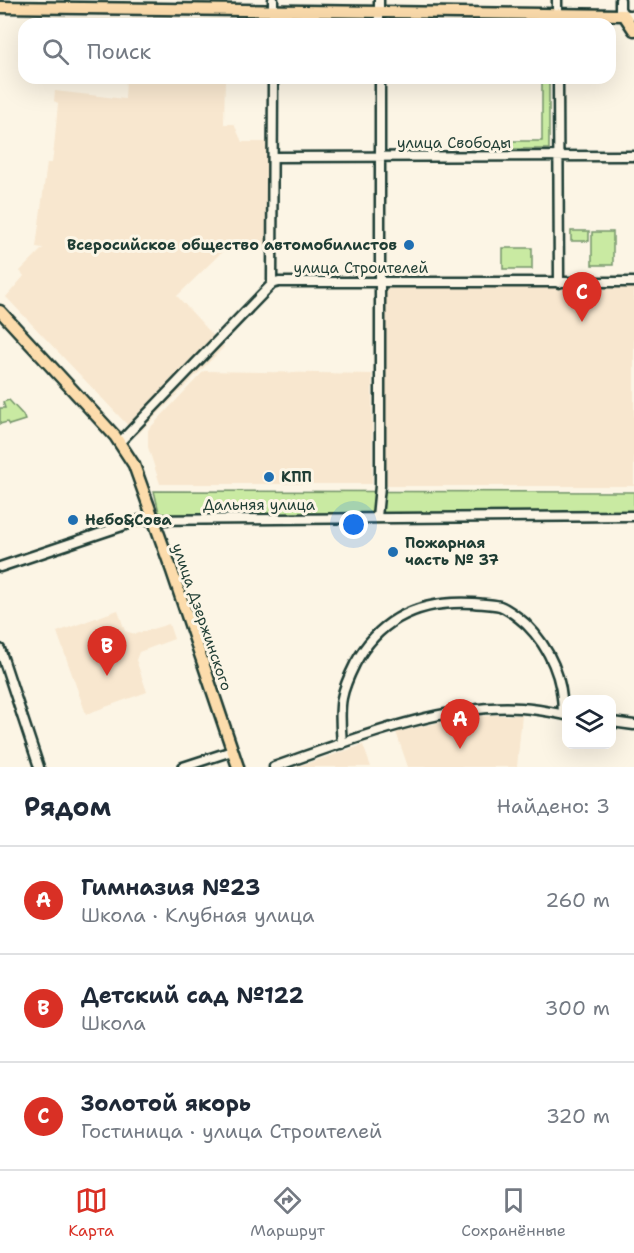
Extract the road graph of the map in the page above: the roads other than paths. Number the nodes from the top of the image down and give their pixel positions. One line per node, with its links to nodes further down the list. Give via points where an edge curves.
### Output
1 (379, 0): 8 (street)
2 (557, 0): 9 (street)
3 (620, 0): 7 (street, via 620,9)
4 (84, 4): 5 (main road); 6 (main road)
5 (273, 5): 8 (main road)
6 (0, 7)
7 (629, 15): 10 (main road); 11 (main road)
8 (379, 18)
9 (557, 18)
10 (575, 18)
11 (634, 30)
12 (273, 84): 18 (street)
13 (380, 84): 15 (street)
14 (558, 84): 16 (street)
15 (380, 156): 16 (street, улица Свободы); 18 (street, улица Свободы); 19 (street)
16 (559, 156): 17 (street, улица Свободы); 21 (street)
17 (634, 156)
18 (273, 157): 22 (street)
19 (379, 282): 21 (street, улица Строителей); 22 (street, улица Строителей); 26 (street)
20 (634, 282): 21 (street, улица Строителей)
21 (559, 283)
22 (272, 284): 24 (street, улица Строителей)
23 (0, 311): 24 (main road, улица Дзержинского)
24 (120, 442): 27 (main road, улица Дзержинского, via 134,465)
25 (634, 516): 26 (street, Дальняя улица)
26 (377, 517): 27 (street, Дальняя улица)
27 (153, 519): 28 (street, Дальняя улица); 35 (main road, улица Дзержинского)
28 (0, 567)
29 (0, 649): 36 (street)
30 (562, 696): 34 (street, via 550,655 515,614 500,606 440,603 389,622 363,649 342,697)
31 (562, 715): 34 (street, via 490,708 403,724)
32 (616, 723): 33 (street)
33 (634, 725)
34 (342, 744): 39 (street)
35 (232, 750): 37 (street); 38 (main road, улица Дзержинского)
36 (39, 767)
37 (183, 767)
38 (238, 767)
39 (274, 767)

